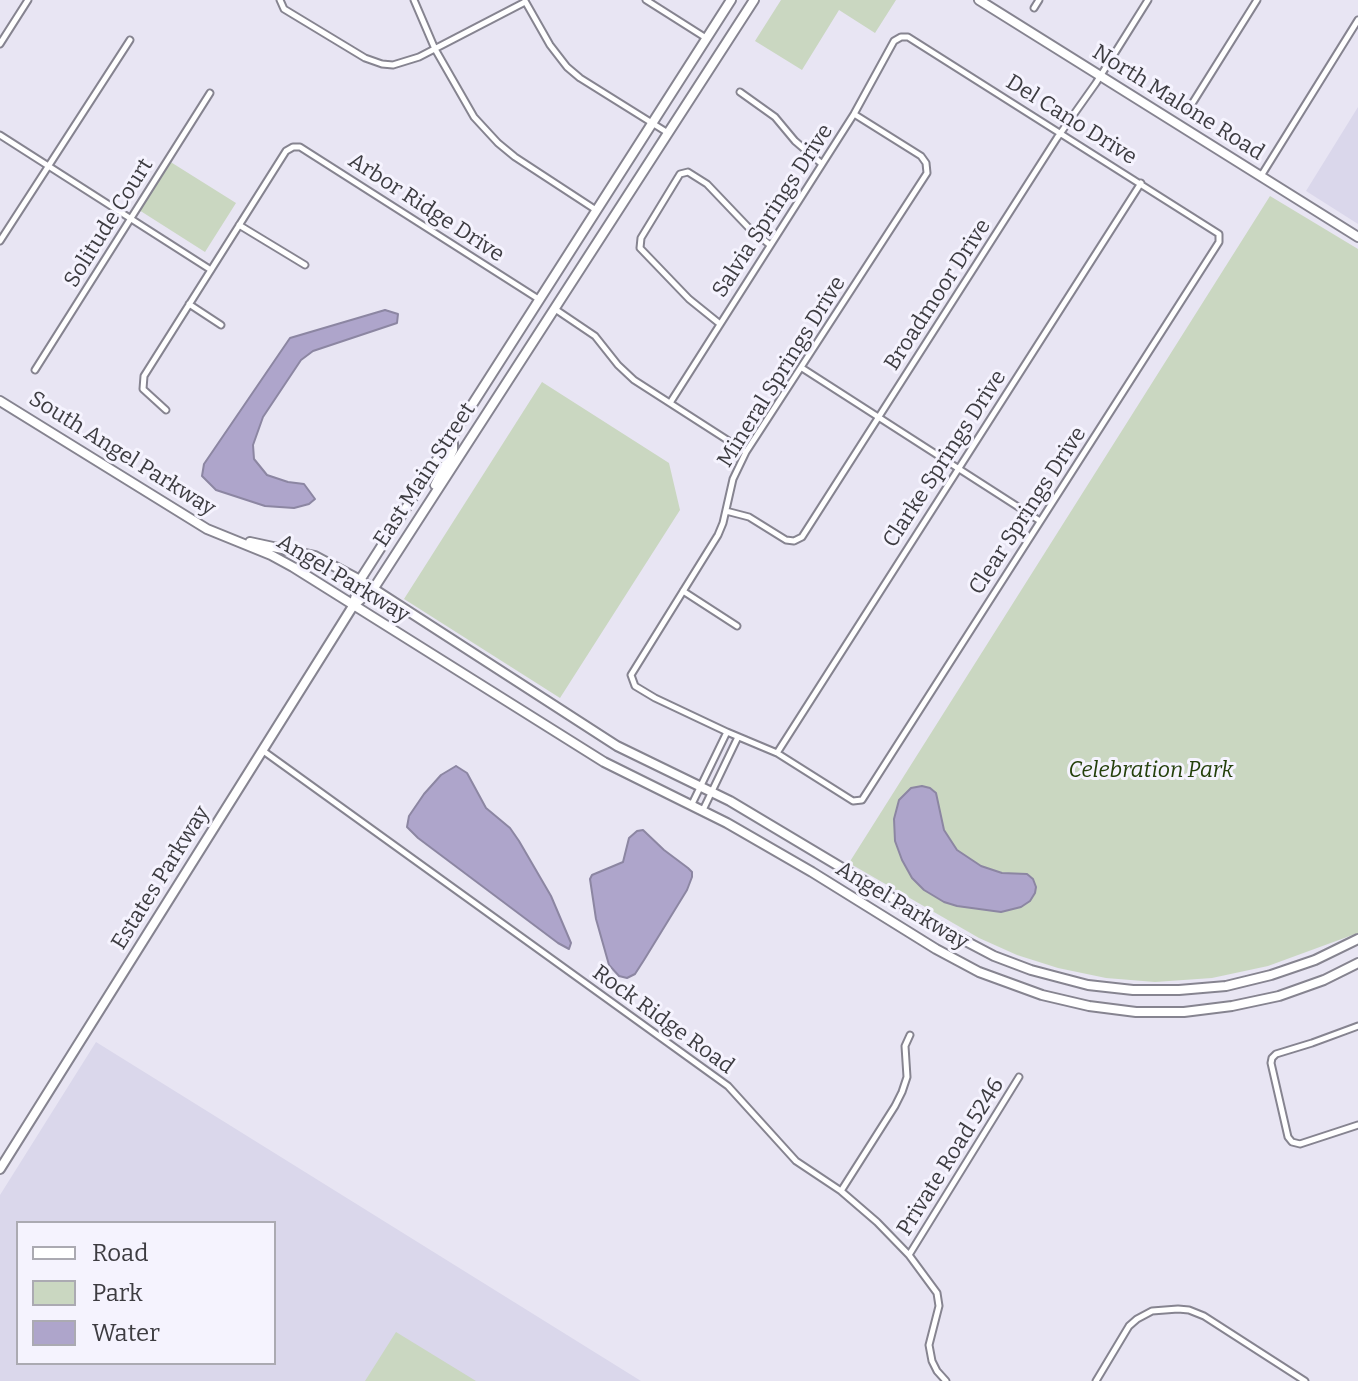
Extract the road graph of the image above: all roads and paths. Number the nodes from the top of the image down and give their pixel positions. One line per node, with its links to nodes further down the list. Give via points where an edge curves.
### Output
1 (28, 0): 17 (street)
2 (414, 0): 18 (street)
3 (646, 0): 15 (street)
4 (731, 0): 15 (main road, East Main Street)
5 (754, 0): 25 (main road, East Main Street)
6 (979, 0): 19 (main road, North Malone Road)
7 (1039, 0): 12 (street)
8 (1148, 0): 19 (street, Broadmoor Drive)
9 (1257, 0): 22 (street)
10 (525, 1): 18 (street); 24 (street, via 567,67)
11 (280, 2): 18 (street, via 347,48 382,64 400,64)
12 (1034, 8)
13 (1358, 20): 30 (street)
14 (901, 37): 23 (street, Salvia Springs Drive, via 882,60); 26 (street, Del Cano Drive)
15 (706, 38): 24 (main road, East Main Street)
16 (130, 40): 29 (street)
17 (0, 44)
18 (435, 49): 32 (street, via 487,132 515,157)
19 (1100, 77): 26 (street, Broadmoor Drive); 30 (main road, North Malone Road)
20 (740, 92): 28 (street, via 775,117)
21 (210, 93): 33 (street, Solitude Court)
22 (1190, 107)
23 (854, 114): 28 (street, Salvia Springs Drive); 46 (street, Mineral Springs Drive, via 921,156 927,173)
24 (652, 123): 25 (street); 32 (main road, East Main Street)
25 (668, 133): 43 (main road, East Main Street)
26 (1060, 133): 31 (street, Del Cano Drive); 51 (street, Broadmoor Drive)
27 (0, 135): 29 (street)
28 (822, 164): 38 (street, Salvia Springs Drive)
29 (49, 166): 33 (street); 37 (street)
30 (1261, 176): 36 (main road, North Malone Road)
31 (1141, 183): 35 (street, Del Cano Drive); 54 (street, Clarke Springs Drive)
32 (597, 210): 41 (main road, East Main Street)
33 (131, 219): 40 (street); 47 (street, Solitude Court)
34 (239, 225): 39 (street); 40 (street); 41 (street, Arbor Ridge Drive, via 286,151 300,147)
35 (1220, 236): 57 (street, Clear Springs Drive)
36 (1358, 237)
37 (0, 241)
38 (770, 245): 44 (street, Salvia Springs Drive); 44 (street, via 707,184 688,172 680,174 640,248)
39 (305, 265)
40 (211, 270): 42 (street)
41 (540, 300): 43 (main road); 52 (main road, East Main Street)
42 (189, 304): 45 (street); 50 (street, via 144,376 143,389)
43 (554, 308): 49 (street, via 595,336 626,373); 55 (main road, East Main Street)
44 (720, 324): 49 (street, Salvia Springs Drive)
45 (221, 325)
46 (802, 368): 51 (street); 53 (street, Mineral Springs Drive)
47 (35, 370)
48 (0, 401): 58 (main road, South Angel Parkway)
49 (670, 403): 53 (street)
50 (166, 410)
51 (879, 417): 54 (street); 56 (street, Broadmoor Drive, via 798,540 786,540 749,517)
52 (450, 440): 55 (main road, via 453,450); 59 (main road, East Main Street)
53 (746, 452): 56 (street, Mineral Springs Drive)
54 (958, 469): 57 (street); 67 (street, Clarke Springs Drive)
55 (426, 507): 60 (main road, East Main Street)
56 (726, 511): 61 (street, Mineral Springs Drive, via 718,535)
57 (1040, 521): 67 (street, Clear Springs Drive, via 864,798 853,801)
58 (225, 537): 59 (main road, Angel Parkway, via 315,556); 62 (main road, Angel Parkway, via 271,555)
59 (360, 580): 60 (main road, Angel Parkway); 62 (main road, East Main Street)
60 (374, 588): 62 (main road, East Main Street); 68 (main road, Angel Parkway, via 617,746)
61 (683, 591): 63 (street); 64 (street, Mineral Springs Drive, via 631,679 639,689)
62 (353, 606): 66 (main road, Estates Parkway); 70 (main road, Angel Parkway, via 604,762)
63 (737, 626)
64 (727, 732): 65 (street); 68 (street)
65 (738, 737): 67 (street); 69 (street)
66 (262, 750): 78 (main road, Estates Parkway); 79 (street, Rock Ridge Road, via 728,1086 796,1161)
67 (777, 753)
68 (701, 786): 69 (main road, Angel Parkway); 70 (street)
69 (712, 792): 71 (street); 72 (main road, Angel Parkway, via 980,949 1088,985 1133,990 1226,986 1315,960)
70 (692, 804): 71 (main road, Angel Parkway)
71 (703, 810): 73 (main road, Angel Parkway, via 957,961 997,980 1089,1006 1184,1012 1232,1006 1279,996)
72 (1358, 939)
73 (1358, 963)
74 (1358, 1026): 77 (street, via 1276,1054 1271,1063 1292,1142)
75 (910, 1035): 79 (street, via 902,1092)
76 (1019, 1077): 80 (street, Private Road 5246)
77 (1358, 1125)
78 (0, 1169)
79 (841, 1191): 80 (street, Rock Ridge Road)
80 (909, 1255): 81 (street, Rock Ridge Road, via 937,1293 929,1345 932,1361)
81 (946, 1381)
82 (1096, 1381): 83 (street, via 1129,1326 1160,1309 1204,1316)
83 (1305, 1381)

